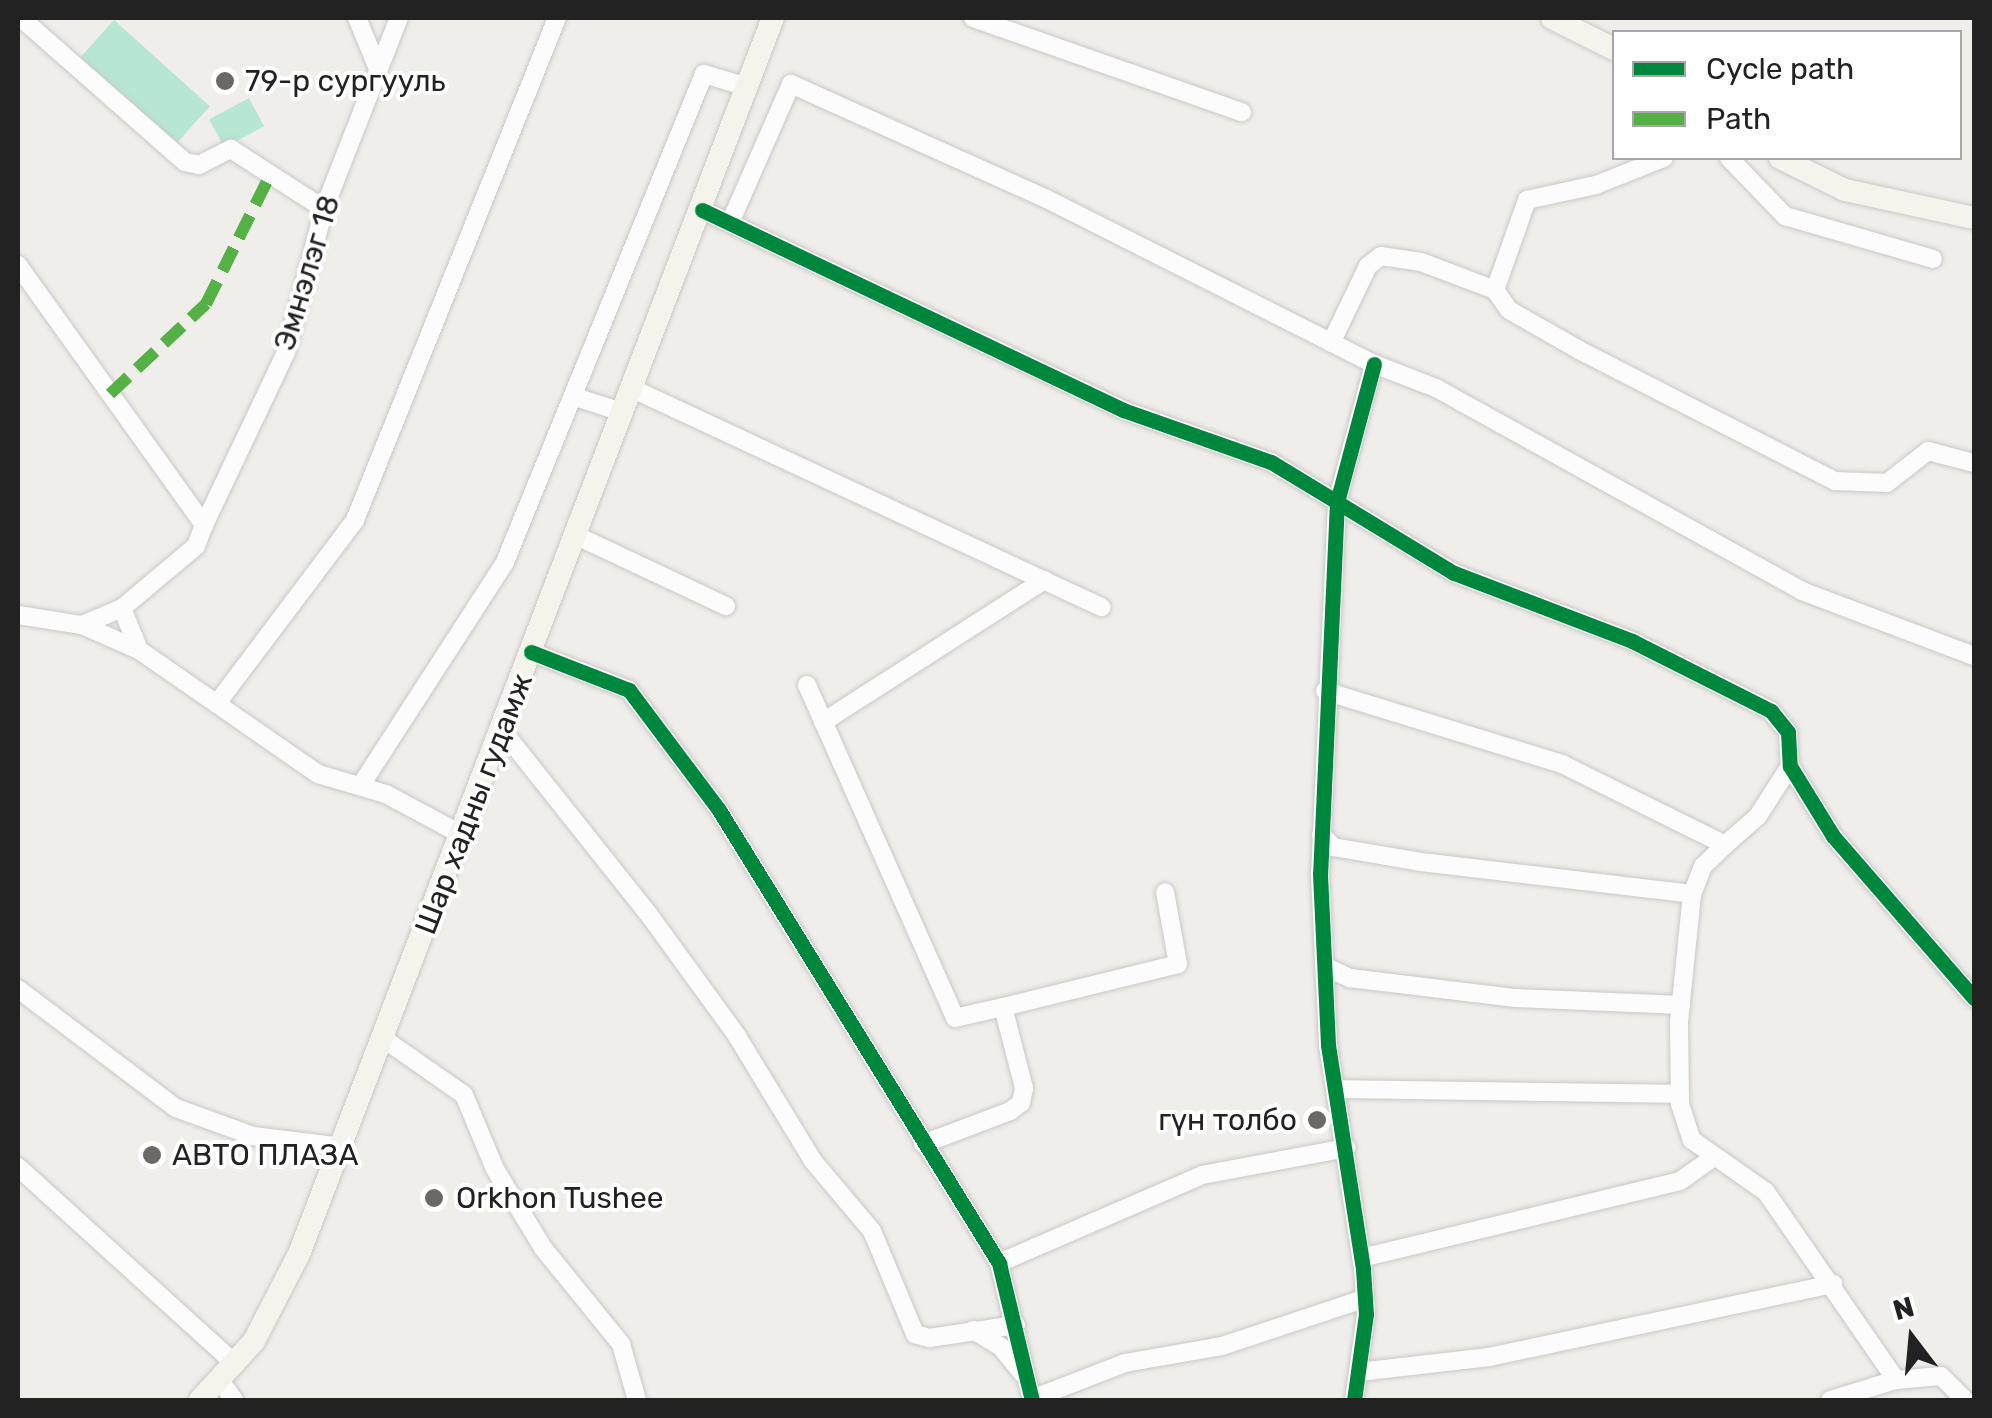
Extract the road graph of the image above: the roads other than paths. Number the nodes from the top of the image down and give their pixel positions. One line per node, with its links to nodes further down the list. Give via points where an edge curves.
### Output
1 (21, 18): 15 (street, via 185,162 199,165 231,149)
2 (357, 18): 9 (street)
3 (399, 18): 9 (street, Эмнэлэг 18)
4 (558, 18): 42 (street, via 356,520)
5 (773, 18): 10 (main road, Шар хадны гудамж)
6 (972, 18): 11 (street)
7 (1559, 19): 8 (main road)
8 (1612, 48)
9 (377, 66): 15 (street, Эмнэлэг 18)
10 (747, 87): 16 (main road, Шар хадны гудамж); 25 (street, via 704,74)
11 (1242, 112)
12 (1659, 160): 21 (street, via 1596,185 1527,200)
13 (1730, 160): 19 (street, via 1784,216)
14 (1784, 160): 17 (main road, via 1860,195)
15 (324, 210): 29 (street, Эмнэлэг 18, via 286,352)
16 (702, 210): 18 (street); 24 (main road, Шар хадны гудамж)
17 (1974, 218)
18 (730, 223): 22 (street, via 792,84 1047,199); 28 (street, via 1123,410 1271,462)
19 (1933, 259)
20 (18, 265): 29 (street)
21 (1495, 290): 22 (street, via 1421,262 1381,256 1368,266); 27 (street, via 1509,310 1578,350 1835,480 1887,483 1928,451)
22 (1332, 343): 23 (street)
23 (1374, 364): 28 (street); 39 (street, via 1436,388 1802,591)
24 (631, 388): 26 (main road, Шар хадны гудамж); 31 (street)
25 (575, 397): 26 (street); 46 (street, via 505,562)
26 (622, 412): 30 (main road, Шар хадны гудамж)
27 (1974, 463)
28 (1336, 502): 41 (street); 45 (street, via 1482,586 1616,634 1735,688 1782,721 1791,742)
29 (204, 524): 34 (street, Эмнэлэг 18, via 196,546)
30 (576, 535): 32 (street); 38 (main road, Шар хадны гудамж)
31 (1044, 580): 33 (street); 43 (street)
32 (726, 606)
33 (1102, 607)
34 (122, 608): 36 (street, Эмнэлэг 18); 37 (street)
35 (18, 615): 36 (street)
36 (82, 625): 37 (street)
37 (139, 650): 42 (street)
38 (531, 652): 44 (main road, Шар хадны гудамж); 60 (street, via 612,678 651,714 855,1023)
39 (1974, 656)
40 (807, 685): 43 (street)
41 (1325, 691): 47 (street); 49 (street, via 1562,764)
42 (218, 702): 46 (street, via 318,774)
43 (823, 722): 56 (street, via 954,1018)
44 (502, 730): 48 (main road, Шар хадны гудамж); 70 (street, via 647,912 737,1036 813,1161 872,1231 914,1334 929,1338)
45 (1790, 766): 49 (street, via 1758,816); 54 (street, via 1863,874)
46 (360, 785): 48 (street)
47 (1321, 834): 51 (street, via 1333,847 1421,862); 52 (street)
48 (462, 835): 57 (main road, Шар хадны гудамж)
49 (1725, 844): 51 (street, via 1703,866)
50 (1165, 892): 56 (street, via 1178,964)
51 (1692, 894): 55 (street)
52 (1324, 966): 55 (street, via 1350,978 1516,998); 58 (street)
53 (18, 989): 61 (street, via 185,1112 280,1142)
54 (1974, 998)
55 (1681, 1005): 59 (street)
56 (1003, 1007): 60 (street, via 1024,1088 1021,1103)
57 (384, 1039): 61 (main road, Шар хадны гудамж); 76 (street, via 464,1095 495,1169 543,1248 621,1344)
58 (1336, 1089): 59 (street); 62 (street)
59 (1680, 1094): 63 (street, via 1692,1140)
60 (923, 1144): 66 (street)
61 (342, 1148): 74 (main road, Шар хадны гудамж, via 274,1308)
62 (1346, 1148): 65 (street); 66 (street, via 1186,1180)
63 (1714, 1157): 65 (street, via 1680,1180); 67 (street, via 1766,1192)
64 (18, 1166): 74 (street)
65 (1362, 1258): 68 (street)
66 (999, 1263): 69 (street)
67 (1833, 1284): 71 (street, via 1490,1358); 73 (street)
68 (1363, 1299): 71 (street); 77 (street, via 1222,1346 1124,1363)
69 (1016, 1326): 70 (street); 72 (street)
70 (969, 1328): 72 (street, via 1001,1346)
71 (1360, 1372): 78 (street)
72 (1026, 1379): 77 (street)
73 (1896, 1380): 79 (street); 80 (street, via 1941,1376)
74 (230, 1382): 75 (main road, Шар хадны гудамж)
75 (200, 1400)
76 (637, 1400)
77 (1032, 1400)
78 (1354, 1400)
79 (1830, 1400)
80 (1965, 1400)

